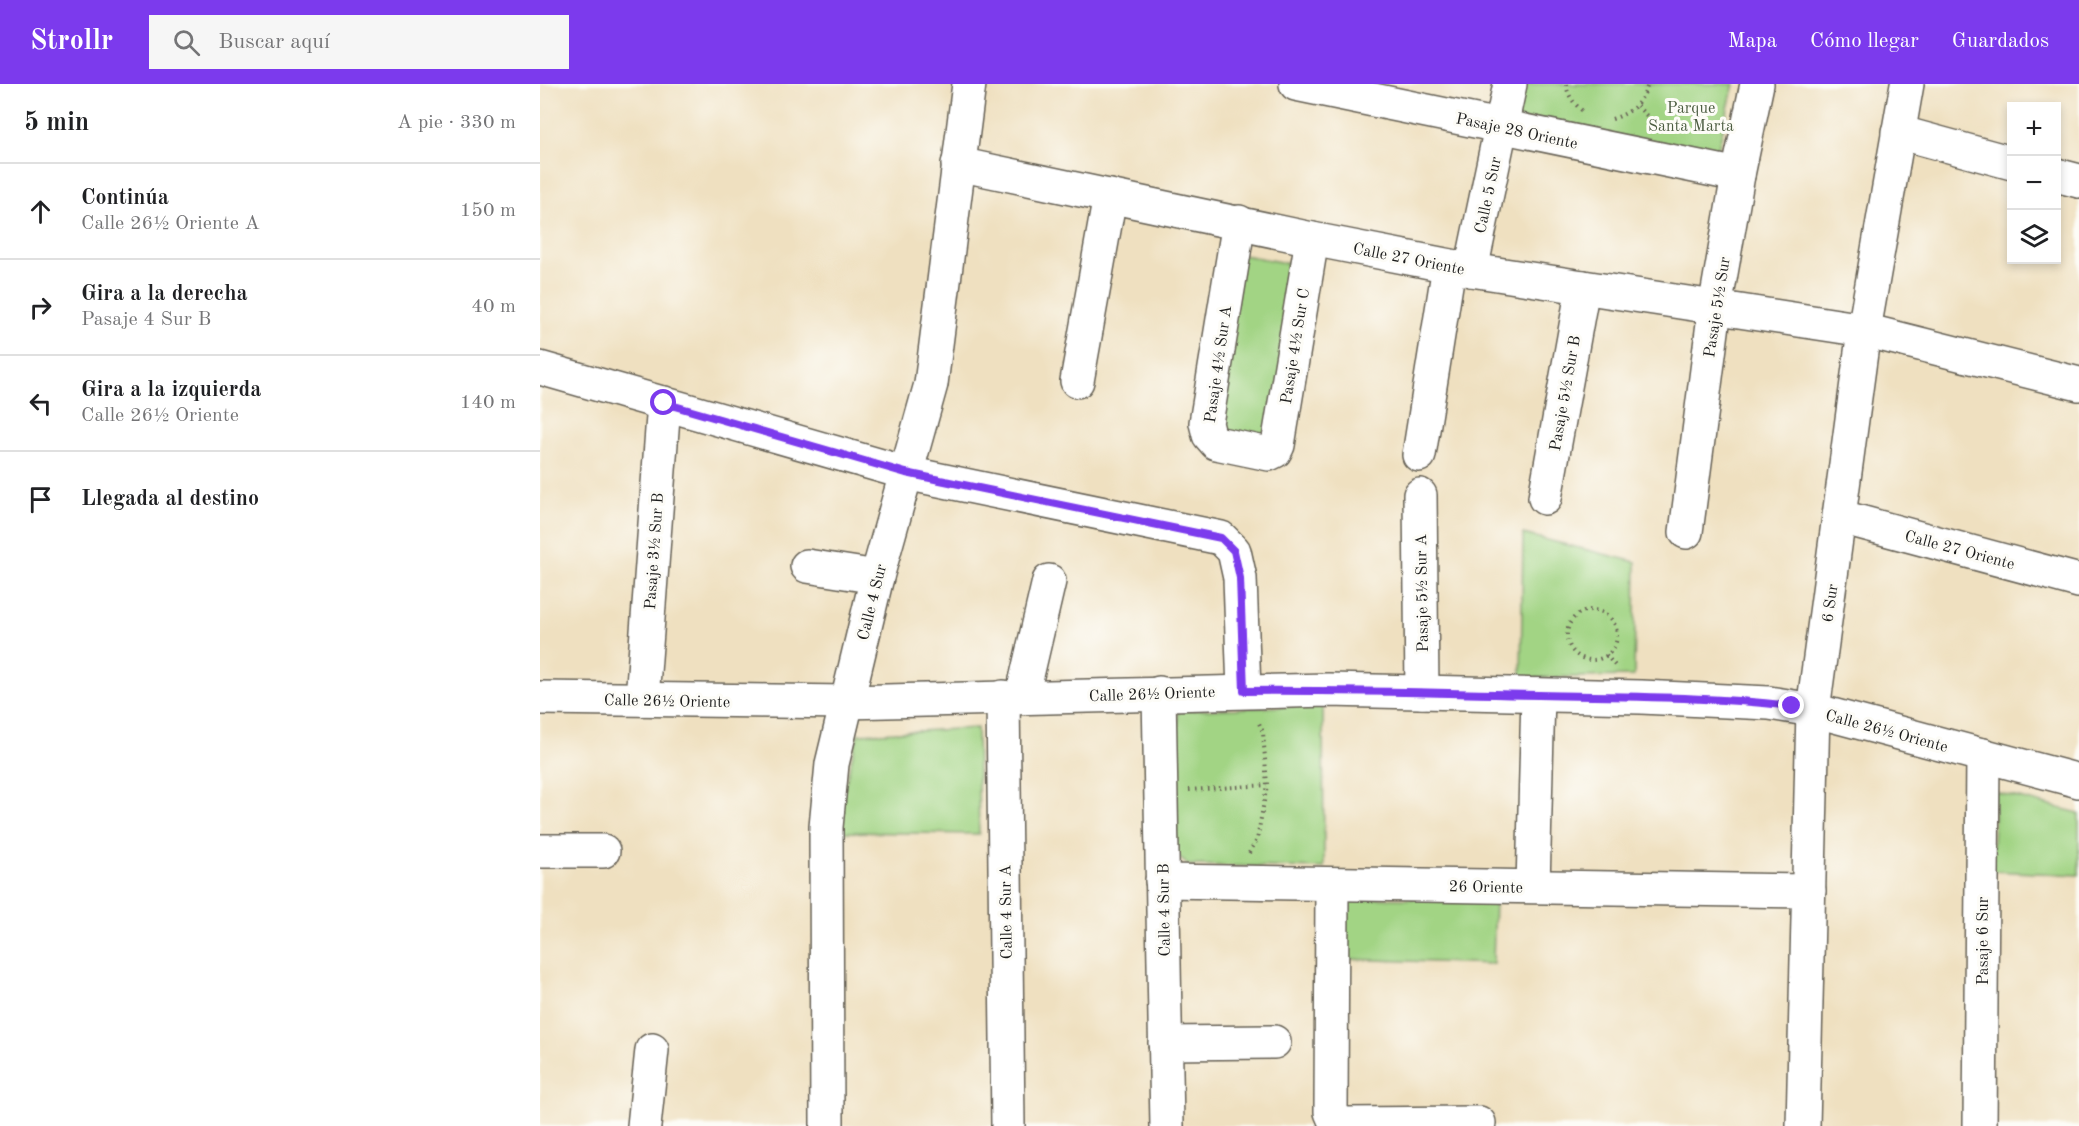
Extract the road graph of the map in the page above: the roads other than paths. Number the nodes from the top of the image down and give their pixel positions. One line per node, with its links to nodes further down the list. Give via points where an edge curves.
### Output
1 (969, 84): 9 (street, Calle 4 Sur)
2 (1296, 84): 6 (street, Pasaje 28 Oriente)
3 (1510, 84): 6 (street, Calle 5 Sur)
4 (1757, 84): 10 (street, Pasaje 5½ Sur)
5 (1907, 84): 7 (street, 6 Sur)
6 (1501, 126): 10 (street, Pasaje 28 Oriente); 16 (street, Calle 5 Sur)
7 (1898, 132): 8 (street); 19 (street, 6 Sur)
8 (2007, 162)
9 (958, 164): 13 (street, Calle 27 Oriente); 26 (street, Calle 4 Sur, via 931,384)
10 (1738, 175): 18 (street, Pasaje 5½ Sur)
11 (2061, 176): 12 (street)
12 (2079, 181)
13 (1110, 196): 14 (street, Calle 27 Oriente); 21 (street)
14 (1239, 222): 15 (street, Calle 27 Oriente); 24 (street, Pasaje 4½ Sur A, via 1206,423 1216,443 1269,454)
15 (1312, 239): 16 (street, Calle 27 Oriente); 24 (street, Pasaje 4½ Sur C)
16 (1460, 268): 17 (street, Calle 27 Oriente); 25 (street, Calle 5 Sur)
17 (1582, 287): 18 (street, Calle 27 Oriente); 28 (street, Pasaje 5½ Sur B)
18 (1715, 308): 19 (street, Calle 27 Oriente); 30 (street, Pasaje 5½ Sur)
19 (1864, 330): 22 (street, Calle 27 Oriente); 29 (street, 6 Sur)
20 (540, 368): 23 (street)
21 (1077, 381)
22 (2079, 384)
23 (664, 403): 26 (street); 41 (street, Pasaje 3½ Sur B)
24 (1275, 451)
25 (1419, 455)
26 (906, 473): 32 (street, Calle 4 Sur); 35 (street, via 1221,538 1234,551 1240,578)
27 (1420, 495): 36 (street, Pasaje 5½ Sur A)
28 (1545, 498)
29 (1840, 517): 34 (street, Calle 27 Oriente); 43 (street, 6 Sur)
30 (1686, 532)
31 (807, 566): 32 (street)
32 (877, 577): 42 (street, Calle 4 Sur)
33 (1049, 581): 39 (street, Calle 4 Sur A)
34 (2079, 581)
35 (1244, 691): 36 (street, Calle 26½ Oriente); 37 (street, Calle 26½ Oriente)
36 (1422, 692): 38 (street, Calle 26½ Oriente)
37 (1159, 693): 39 (street, Calle 26½ Oriente); 48 (street, Calle 4 Sur B)
38 (1538, 695): 43 (street, Calle 26½ Oriente, via 1769,703); 50 (street)
39 (1012, 697): 42 (street, Calle 26½ Oriente); 58 (street, Calle 4 Sur A)
40 (540, 698): 41 (street, Calle 26½ Oriente)
41 (642, 699): 42 (street, Calle 26½ Oriente)
42 (847, 702): 57 (street, Calle 4 Sur, via 832,764 826,827)
43 (1813, 711): 44 (street, Calle 26½ Oriente); 51 (street, 6 Sur)
44 (1983, 755): 45 (street, Calle 26½ Oriente); 61 (street, Pasaje 6 Sur)
45 (2079, 781)
46 (540, 851): 47 (street)
47 (603, 851)
48 (1162, 881): 49 (street, 26 Oriente); 53 (street, Calle 4 Sur B)
49 (1332, 884): 50 (street, 26 Oriente); 55 (street, via 1334,1119 1345,1124)
50 (1533, 886): 51 (street, 26 Oriente)
51 (1809, 891): 60 (street, 6 Sur)
52 (1274, 1042): 53 (street)
53 (1165, 1043): 59 (street, Calle 4 Sur B)
54 (652, 1050): 56 (street)
55 (1479, 1124)
56 (644, 1126)
57 (827, 1126)
58 (1008, 1126)
59 (1167, 1126)
60 (1803, 1126)
61 (1980, 1126)

